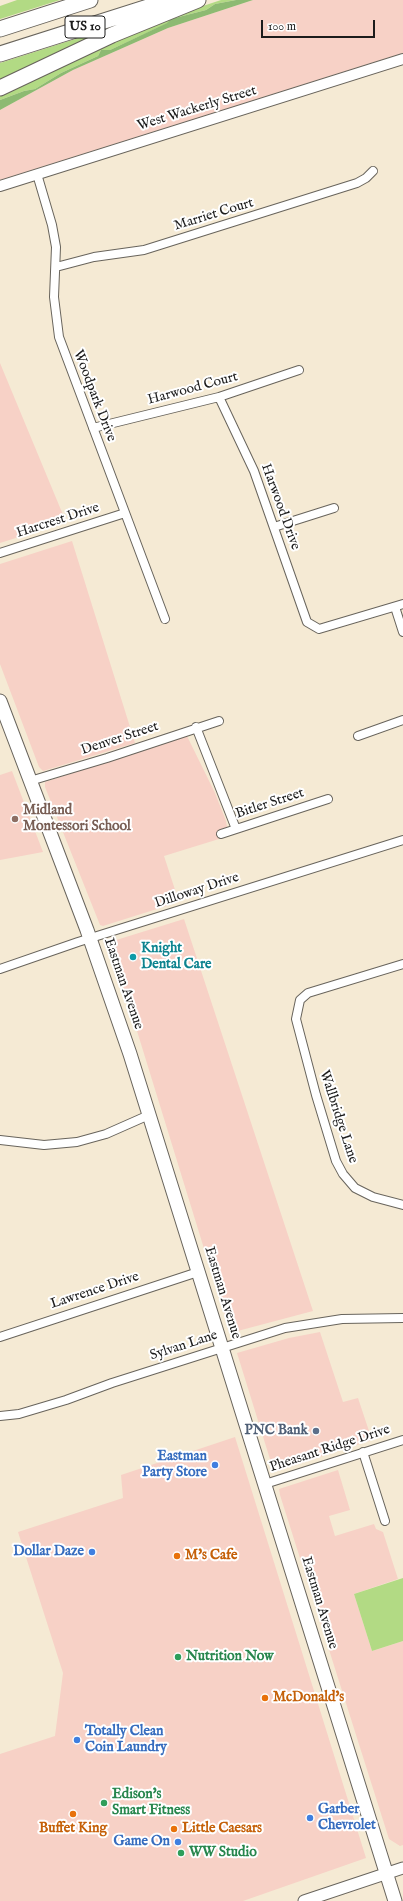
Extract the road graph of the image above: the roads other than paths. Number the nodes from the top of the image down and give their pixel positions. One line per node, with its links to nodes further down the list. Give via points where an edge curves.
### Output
1 (90, 0): 4 (highway, US 10)
2 (170, 0): 5 (highway, US 10)
3 (198, 0): 7 (highway, via 112,35)
4 (0, 29)
5 (0, 54)
6 (403, 59): 9 (street, West Wackerly Street)
7 (0, 88)
8 (373, 171): 11 (street, Marriet Court, via 357,183 144,250 94,257)
9 (37, 174): 10 (street, West Wackerly Street); 11 (street, Woodpark Drive, via 52,225)
10 (0, 186)
11 (56, 266): 14 (street, Woodpark Drive, via 54,297 59,337)
12 (299, 370): 13 (street, Harwood Court)
13 (219, 397): 14 (street, Harwood Court); 17 (street, Harwood Drive, via 254,471)
14 (93, 428): 16 (street, Woodpark Drive)
15 (334, 508): 17 (street)
16 (125, 513): 18 (street, Harcrest Drive); 20 (street, Woodpark Drive)
17 (274, 527): 19 (street, Harwood Drive, via 304,616 312,626 319,629)
18 (0, 553)
19 (399, 605): 21 (street)
20 (165, 619)
21 (403, 632)
22 (0, 701): 27 (main road, Eastman Avenue)
23 (403, 720): 26 (street)
24 (219, 721): 25 (street, Denver Street)
25 (196, 727): 27 (street, Denver Street); 29 (street)
26 (358, 736)
27 (30, 781): 32 (main road, Eastman Avenue)
28 (328, 799): 29 (street, Bitler Street)
29 (236, 829): 30 (street, Bitler Street)
30 (220, 834)
31 (403, 840): 32 (street, Dilloway Drive)
32 (90, 939): 34 (street, Dilloway Drive); 35 (main road, Eastman Avenue)
33 (403, 964): 37 (street, Wallbridge Lane, via 308,993 300,1000 296,1019 336,1161 343,1174 355,1188 373,1197)
34 (0, 969)
35 (150, 1115): 36 (street, via 106,1134 77,1142 44,1145); 38 (main road, Eastman Avenue)
36 (0, 1140)
37 (403, 1205)
38 (198, 1272): 40 (street, Lawrence Drive); 41 (main road, Eastman Avenue)
39 (403, 1318): 41 (street, Sylvan Lane, via 316,1322 284,1328)
40 (0, 1337)
41 (222, 1348): 42 (street, Sylvan Lane, via 66,1400 19,1414); 45 (main road, Eastman Avenue)
42 (0, 1416)
43 (403, 1440): 44 (street, Pheasant Ridge Drive)
44 (363, 1452): 45 (street, Pheasant Ridge Drive); 46 (street)
45 (265, 1484): 48 (main road, Eastman Avenue)
46 (385, 1521)
47 (403, 1868): 48 (main road)
48 (387, 1874): 49 (main road); 50 (main road, Eastman Avenue)
49 (304, 1901)
50 (395, 1901)

